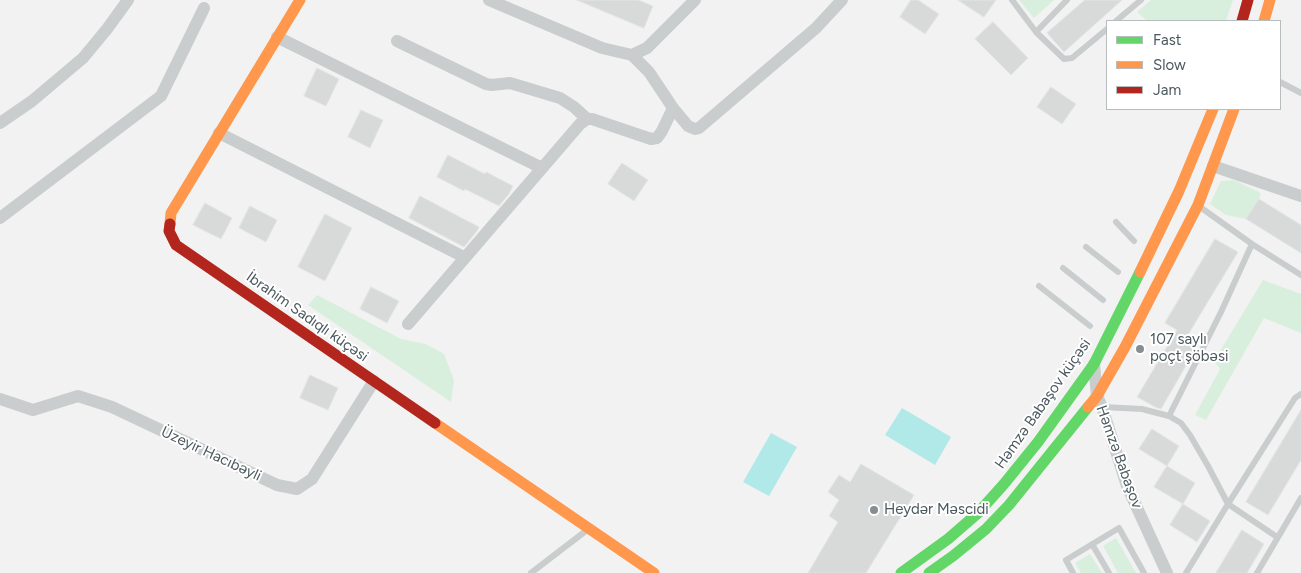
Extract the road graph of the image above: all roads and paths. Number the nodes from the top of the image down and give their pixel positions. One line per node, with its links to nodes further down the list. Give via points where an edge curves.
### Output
1 (128, 0): 26 (street, via 83,58 32,101)
2 (300, 0): 17 (street, İbrahim Sadıqlı küçəsi)
3 (490, 0): 19 (street, via 602,48)
4 (695, 0): 19 (street, via 646,48)
5 (842, 0): 22 (street, via 816,28 700,128 688,126)
6 (1012, 0): 16 (lane)
7 (1067, 0): 16 (lane)
8 (1141, 0): 12 (lane)
9 (1248, 0): 13 (street)
10 (1270, 0): 14 (street)
11 (204, 8): 32 (street, via 161,96)
12 (1117, 20)
13 (1242, 20)
14 (1264, 20)
15 (1106, 29): 16 (lane, via 1072,58 1064,59)
16 (1036, 32)
17 (278, 37): 27 (street, İbrahim Sadıqlı küçəsi); 29 (street)
18 (397, 41): 25 (street, via 486,84 510,83 560,98)
19 (632, 56): 22 (street, via 648,72)
20 (1281, 83): 21 (lane)
21 (1301, 93)
22 (673, 108): 25 (street, via 662,131 657,138 651,139)
23 (1214, 110): 45 (street, Həmzə Babaşov küçəsi, via 1180,191)
24 (1234, 110): 28 (street)
25 (587, 120): 29 (street)
26 (0, 122)
27 (219, 133): 37 (street); 46 (street, İbrahim Sadıqlı küçəsi, via 171,213 169,231 176,244)
28 (1213, 166): 30 (street); 31 (street)
29 (542, 168): 37 (street)
30 (1301, 196)
31 (1198, 205): 35 (lane); 49 (street)
32 (0, 218)
33 (1116, 222): 34 (lane)
34 (1134, 241)
35 (1252, 244): 40 (lane); 50 (lane)
36 (1086, 247): 39 (lane)
37 (464, 257): 43 (street)
38 (1063, 268): 42 (lane)
39 (1118, 272)
40 (1301, 274)
41 (1039, 286): 44 (lane)
42 (1103, 300)
43 (408, 324)
44 (1090, 326)
45 (1094, 364): 49 (street, Həmzə Babaşov); 58 (street, Həmzə Babaşov küçəsi, via 1004,484 948,539)
46 (374, 381): 48 (street, Üzeyir Hacıbəyli, via 312,479 297,489 277,485 112,407 78,396 33,410); 53 (street, İbrahim Sadıqlı küçəsi)
47 (1301, 394): 52 (lane, via 1295,398)
48 (0, 399)
49 (1099, 402): 50 (lane); 59 (street, via 986,529); 63 (street, Həmzə Babaşov, via 1127,486)
50 (1168, 416): 52 (lane, via 1181,423 1190,435)
51 (1301, 498): 54 (lane)
52 (1228, 504): 54 (lane); 64 (lane)
53 (588, 529): 56 (lane); 57 (street, İbrahim Sadıqlı küçəsi)
54 (1277, 537): 65 (lane)
55 (1092, 544): 60 (lane, via 1066,560); 61 (lane); 62 (lane, via 1119,528)
56 (531, 573)
57 (654, 573)
58 (901, 573)
59 (929, 573)
60 (1073, 573)
61 (1109, 573)
62 (1144, 573)
63 (1167, 573)
64 (1186, 573)
65 (1257, 573)

